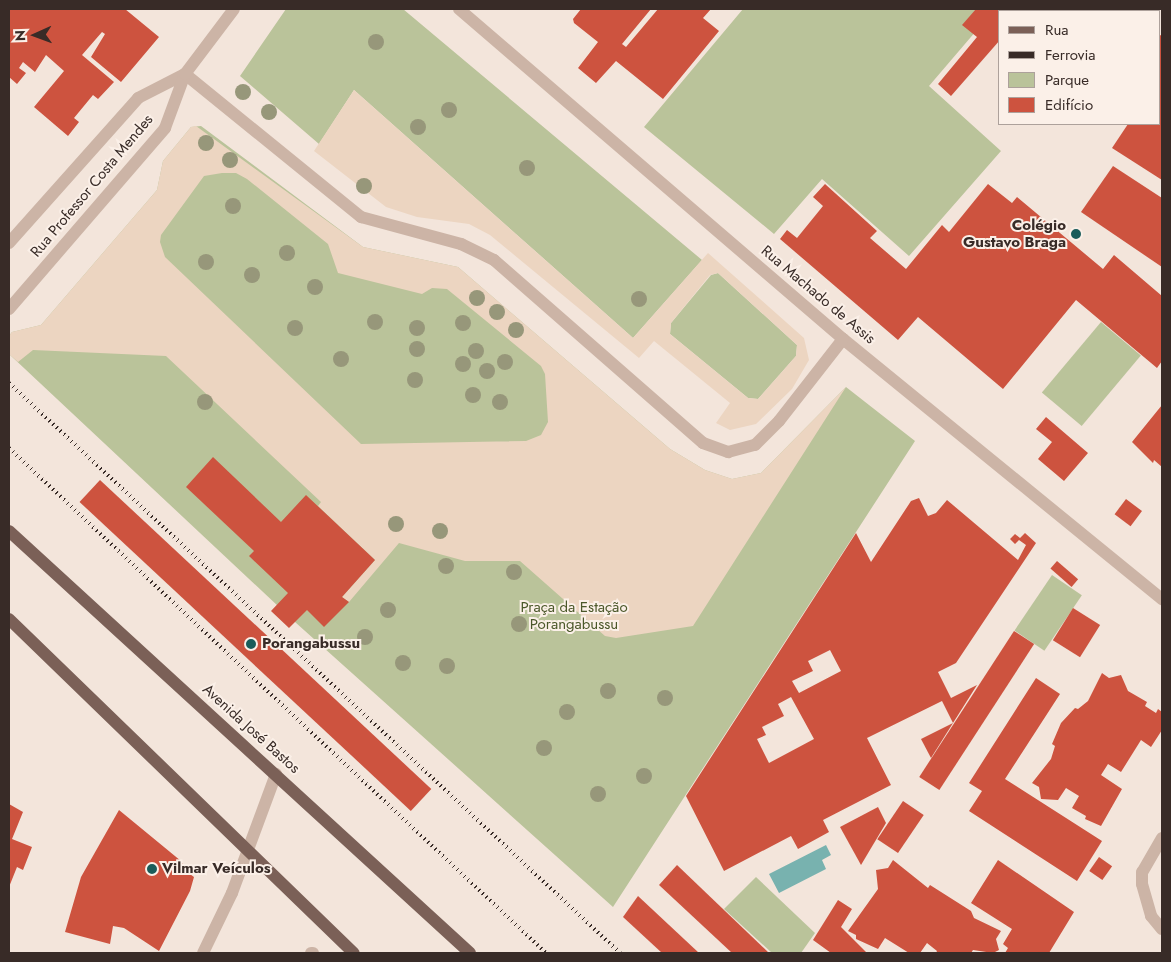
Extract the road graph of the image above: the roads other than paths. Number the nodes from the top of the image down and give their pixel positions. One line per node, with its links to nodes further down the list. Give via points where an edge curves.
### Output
1 (234, 9): 3 (street, Rua Professor Costa Mendes)
2 (459, 9): 6 (street, Rua Machado de Assis)
3 (184, 74): 4 (street, Rua Professor Costa Mendes, via 138,98); 5 (street, Rua Professor Costa Mendes, via 165,128); 6 (street, via 361,217 461,244 494,260 703,443 728,452 755,445 779,421)
4 (9, 243)
5 (9, 309)
6 (843, 339): 8 (street, Rua Machado de Assis)
7 (9, 531): 10 (main road, Avenida José Bastos)
8 (1162, 599)
9 (9, 619): 12 (main road)
10 (276, 774): 12 (street); 16 (main road, Avenida José Bastos)
11 (1162, 838): 13 (street, via 1142,872 1142,884 1151,916)
12 (247, 852): 14 (street); 15 (main road)
13 (1162, 929)
14 (203, 953)
15 (354, 953)
16 (470, 953)

